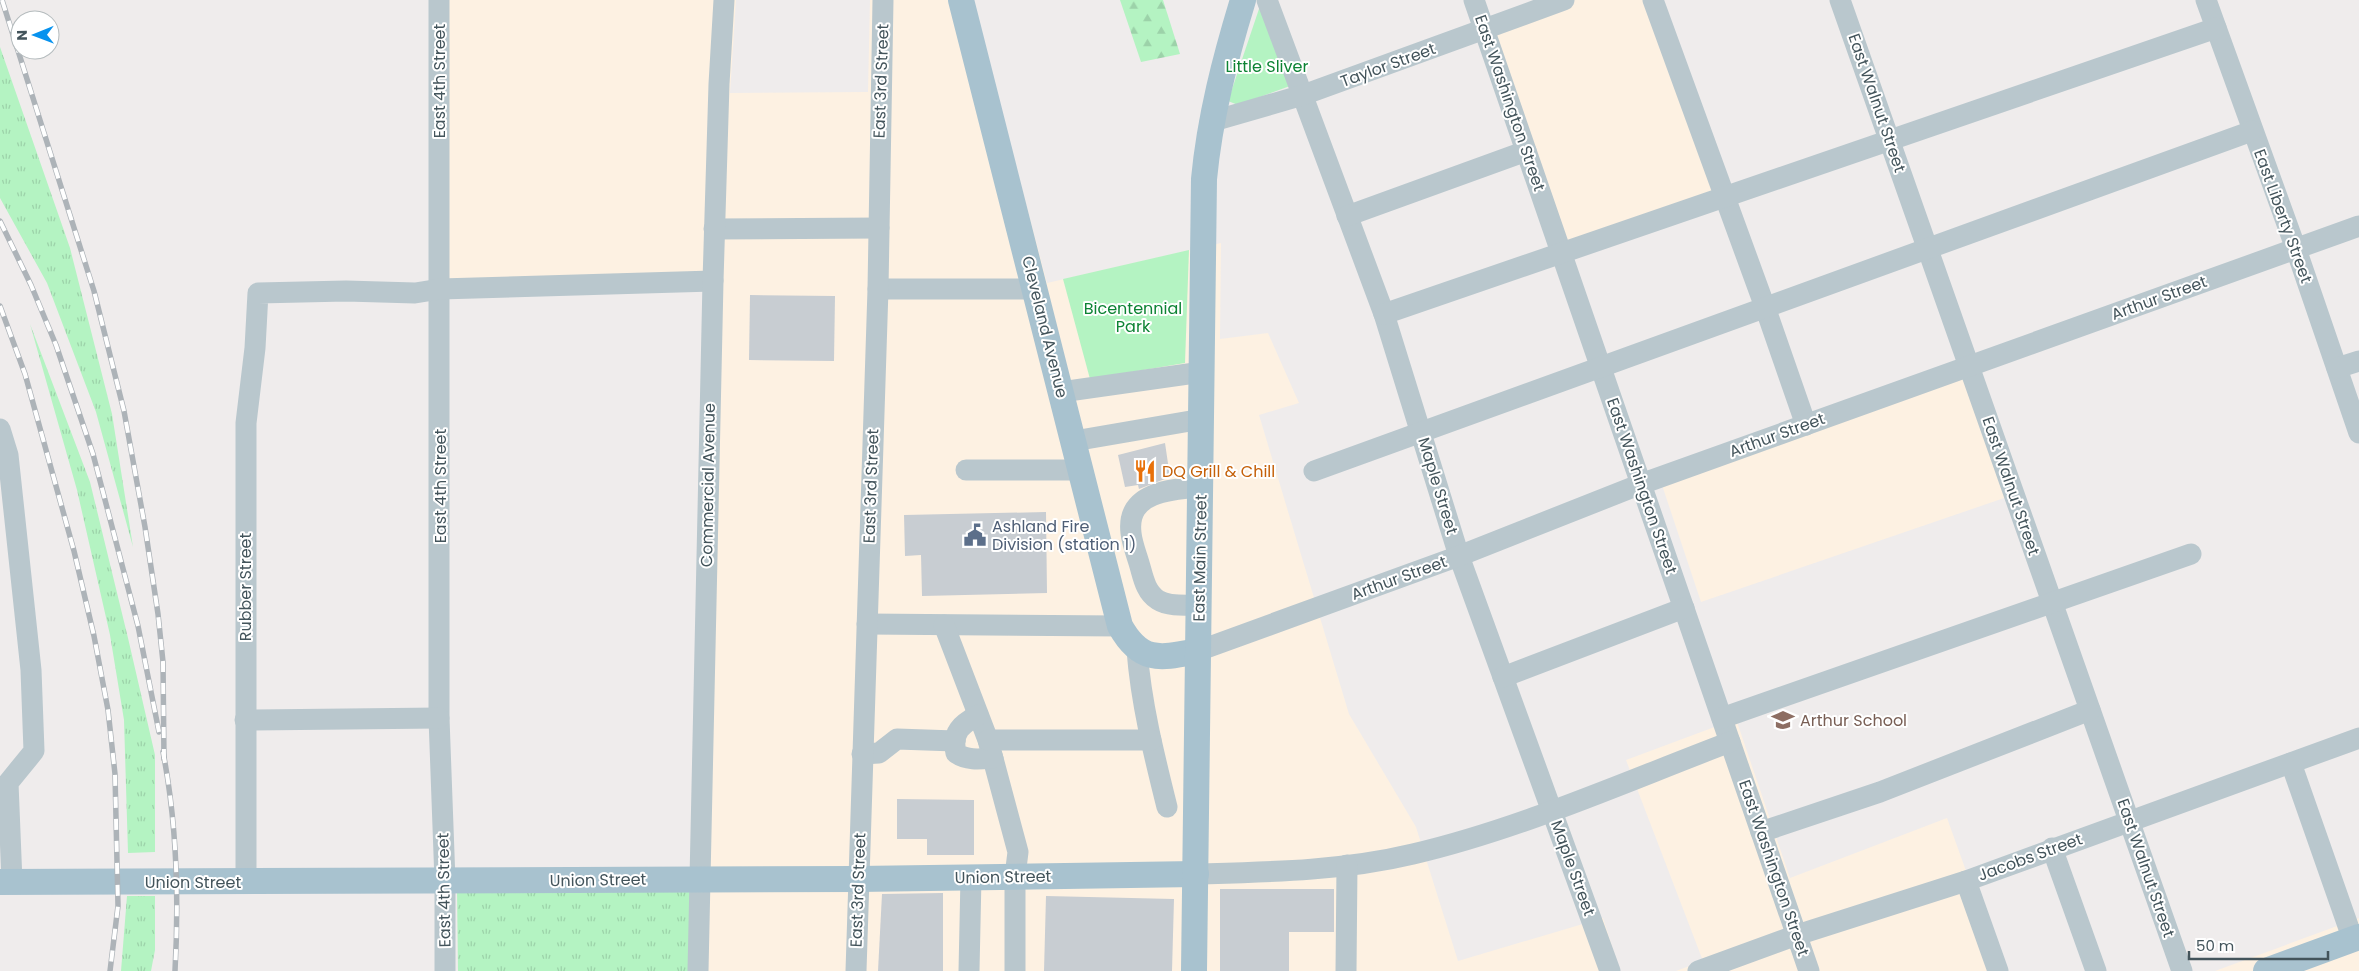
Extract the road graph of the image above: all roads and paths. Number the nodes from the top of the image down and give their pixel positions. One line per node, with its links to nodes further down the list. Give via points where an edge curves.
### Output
1 (439, 0): 29 (street, East 4th Street)
2 (724, 0): 23 (street, Commercial Avenue)
3 (883, 0): 22 (street, East 3rd Street)
4 (961, 0): 28 (main road, Cleveland Avenue)
5 (1243, 0): 15 (main road, East Main Street)
6 (1267, 0): 14 (street, Maple Street)
7 (1474, 0): 13 (street, East Washington Street)
8 (1564, 0): 13 (street, Taylor Street)
9 (1653, 0): 19 (street)
10 (1840, 0): 17 (street, East Walnut Street)
11 (2206, 0): 12 (street, East Liberty Street)
12 (2216, 28): 16 (street, East Liberty Street); 17 (street)
13 (1485, 30): 14 (street, Taylor Street); 18 (street, East Washington Street)
14 (1303, 95): 15 (street, Taylor Street); 20 (street, Maple Street)
15 (1210, 122): 37 (main road, East Main Street, via 1204,201)
16 (2252, 131): 24 (street); 25 (street, East Liberty Street)
17 (1890, 140): 19 (street); 24 (street, East Walnut Street)
18 (1526, 151): 20 (street); 26 (street, East Washington Street)
19 (1726, 197): 26 (street); 31 (street)
20 (1347, 216): 32 (street, Maple Street)
21 (2359, 226): 25 (street, Arthur Street)
22 (879, 228): 23 (street); 30 (street, East 3rd Street)
23 (714, 229): 27 (street, Commercial Avenue)
24 (1928, 248): 31 (street); 34 (street, East Walnut Street)
25 (2296, 249): 34 (street, Arthur Street); 36 (street, East Liberty Street)
26 (1562, 253): 32 (street); 35 (street, East Washington Street)
27 (713, 281): 29 (street); 82 (street, Commercial Avenue)
28 (1036, 288): 30 (street); 38 (main road, Cleveland Avenue)
29 (440, 289): 63 (street, East 4th Street); 65 (street, Rubber Street, via 415,293 258,292 246,424)
30 (878, 289): 55 (street, East 3rd Street)
31 (1765, 307): 35 (street); 40 (street)
32 (1384, 314): 42 (street, Maple Street)
33 (2359, 361): 36 (street)
34 (1969, 366): 40 (street, Arthur Street); 52 (street, East Walnut Street)
35 (1601, 367): 42 (street); 48 (street, East Washington Street)
36 (2337, 368): 43 (street, East Liberty Street)
37 (1202, 372): 38 (street); 39 (main road, East Main Street)
38 (1061, 392): 44 (main road, Cleveland Avenue)
39 (1202, 419): 44 (street); 49 (main road, East Main Street)
40 (1806, 425): 48 (street, Arthur Street)
41 (0, 428): 85 (street, via 8,455 30,670 34,751 8,783)
42 (1421, 432): 47 (street); 51 (street, Maple Street)
43 (2359, 432)
44 (1074, 441): 46 (main road, Cleveland Avenue)
45 (966, 470): 46 (street)
46 (1081, 470): 57 (main road, Cleveland Avenue)
47 (1314, 471)
48 (1641, 484): 51 (street, Arthur Street); 54 (street, East Washington Street)
49 (1201, 487): 53 (main road, East Main Street); 53 (street, via 1164,490 1142,502 1131,521 1131,532 1149,591 1158,600 1171,604)
50 (2190, 554): 52 (street)
51 (1459, 556): 59 (street, Arthur Street); 60 (street, Maple Street)
52 (2052, 602): 61 (street, East Walnut Street); 64 (street)
53 (1200, 605): 59 (main road, East Main Street)
54 (1684, 608): 60 (street); 64 (street, East Washington Street)
55 (867, 624): 56 (street); 71 (street, East 3rd Street)
56 (944, 625): 57 (street); 62 (street)
57 (1120, 626): 58 (main road, Cleveland Avenue, via 1128,642)
58 (1137, 650): 59 (main road, via 1152,656); 67 (street)
59 (1198, 651): 79 (main road, East Main Street)
60 (1503, 677): 74 (street, Maple Street)
61 (2090, 710): 75 (street, East Walnut Street); 76 (street, via 1880,792)
62 (978, 715): 68 (street, via 963,723); 70 (street)
63 (440, 718): 65 (street); 87 (street, East 4th Street)
64 (1722, 718): 69 (street, East Washington Street)
65 (245, 720): 86 (street, Rubber Street)
66 (2359, 738): 72 (street, Jacobs Street)
67 (1151, 740): 70 (street); 73 (street)
68 (956, 741): 70 (street, via 956,753 961,757); 71 (street, via 897,739 879,753)
69 (1730, 742): 74 (street); 76 (street, East Washington Street)
70 (990, 749): 80 (street, via 1018,852)
71 (862, 754): 83 (street, East 3rd Street)
72 (2291, 763): 75 (street, Jacobs Street); 89 (street)
73 (1167, 807)
74 (1552, 809): 78 (street, via 1484,834 1414,854); 97 (street, Maple Street)
75 (2130, 822): 77 (street, Jacobs Street); 102 (street, East Walnut Street)
76 (1761, 832): 88 (street, East Washington Street)
77 (2052, 848): 84 (street, Jacobs Street); 101 (street)
78 (1347, 865): 79 (street); 96 (street)
79 (1196, 874): 80 (main road, Union Street); 95 (main road, East Main Street)
80 (1015, 876): 81 (main road, Union Street); 94 (street)
81 (971, 877): 83 (main road, Union Street); 93 (street)
82 (700, 879): 83 (main road, Union Street); 87 (main road, Union Street); 91 (street, Commercial Avenue)
83 (858, 879): 92 (street, East 3rd Street)
84 (1966, 881): 88 (street, Jacobs Street); 100 (street)
85 (6, 882): 86 (main road, Union Street)
86 (246, 882): 87 (main road, Union Street)
87 (445, 882): 90 (street, East 4th Street)
88 (1797, 935): 98 (street, Jacobs Street); 99 (street, East Washington Street)
89 (2356, 938): 103 (main road)
90 (445, 971)
91 (698, 971)
92 (856, 971)
93 (970, 971)
94 (1015, 971)
95 (1194, 971)
96 (1346, 971)
97 (1610, 971)
98 (1698, 971)
99 (1809, 971)
100 (1998, 971)
101 (2096, 971)
102 (2182, 971)
103 (2266, 971)

